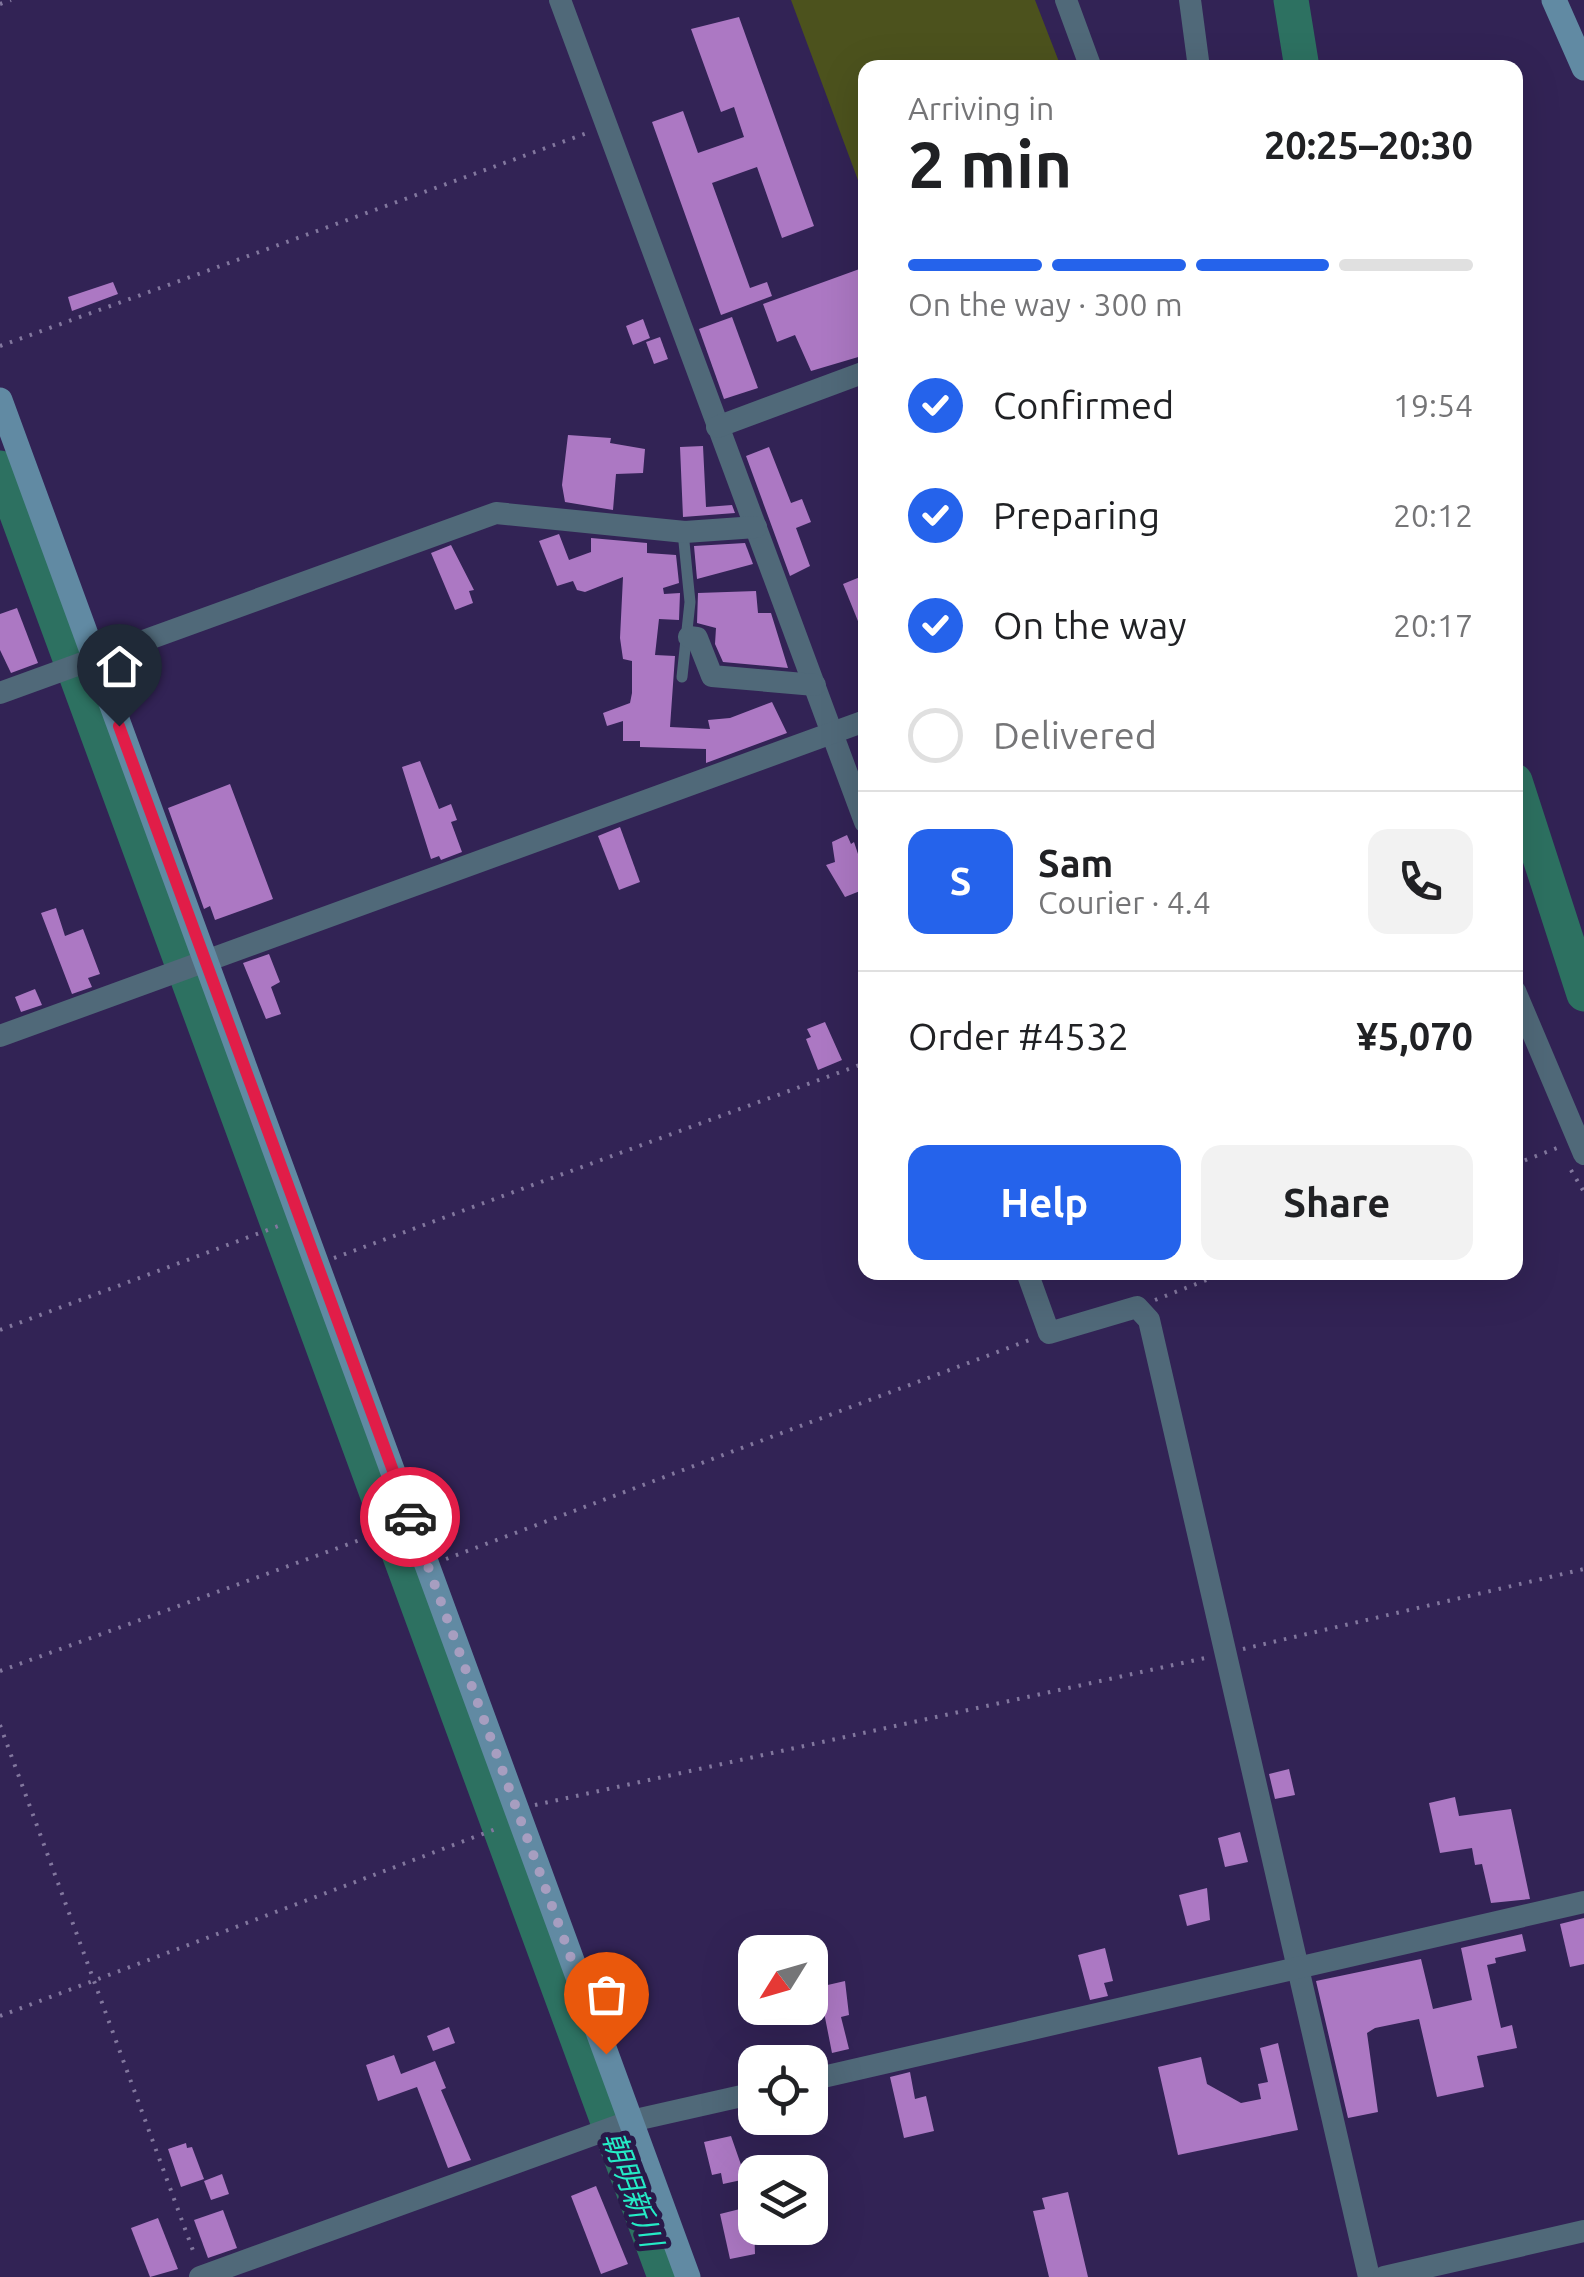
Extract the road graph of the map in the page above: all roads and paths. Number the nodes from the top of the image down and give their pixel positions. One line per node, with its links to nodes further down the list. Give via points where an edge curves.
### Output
1 (11, 0): 6 (path)
2 (560, 0): 10 (street)
3 (1066, 0): 7 (street)
4 (1190, 0): 8 (street)
5 (1554, 0): 9 (street)
6 (0, 4)
7 (1088, 60)
8 (1198, 60)
9 (1584, 68)
10 (606, 126): 11 (path); 14 (street)
11 (0, 346)
12 (858, 375): 14 (street)
13 (0, 400): 18 (street)
14 (717, 428): 15 (street)
15 (756, 527): 16 (street); 20 (street)
16 (683, 532): 17 (lane); 18 (street, via 496,513)
17 (689, 637): 19 (lane); 20 (street, via 698,638 712,676)
18 (79, 664): 21 (street); 25 (street)
19 (682, 677)
20 (815, 685): 23 (street)
21 (0, 692)
22 (858, 723): 23 (street)
23 (833, 732): 24 (street); 25 (street)
24 (858, 802)
25 (191, 965): 27 (street); 33 (street)
26 (1523, 1010): 30 (street)
27 (0, 1036)
28 (858, 1066): 33 (path)
29 (1558, 1148): 31 (path)
30 (1584, 1154)
31 (1523, 1161)
32 (285, 1223): 37 (path)
33 (319, 1264): 40 (street)
34 (1030, 1280): 38 (street)
35 (1206, 1280): 36 (path)
36 (1136, 1306): 38 (street); 42 (street, via 1149,1320)
37 (0, 1330)
38 (1048, 1333): 40 (path)
39 (384, 1531): 43 (path)
40 (428, 1566): 45 (street)
41 (1584, 1568): 42 (path)
42 (1225, 1653): 45 (path); 48 (street)
43 (0, 1671)
44 (0, 1725): 49 (path)
45 (516, 1809): 53 (street)
46 (491, 1830): 49 (path)
47 (1584, 1902): 48 (street)
48 (1297, 1967): 51 (street); 57 (street)
49 (94, 1980): 50 (path); 55 (path)
50 (0, 2016)
51 (828, 2076)
52 (738, 2097): 53 (street)
53 (617, 2127): 55 (street); 56 (street)
54 (1584, 2231): 58 (street)
55 (201, 2276)
56 (688, 2277)
57 (1369, 2277)
58 (1384, 2277)

